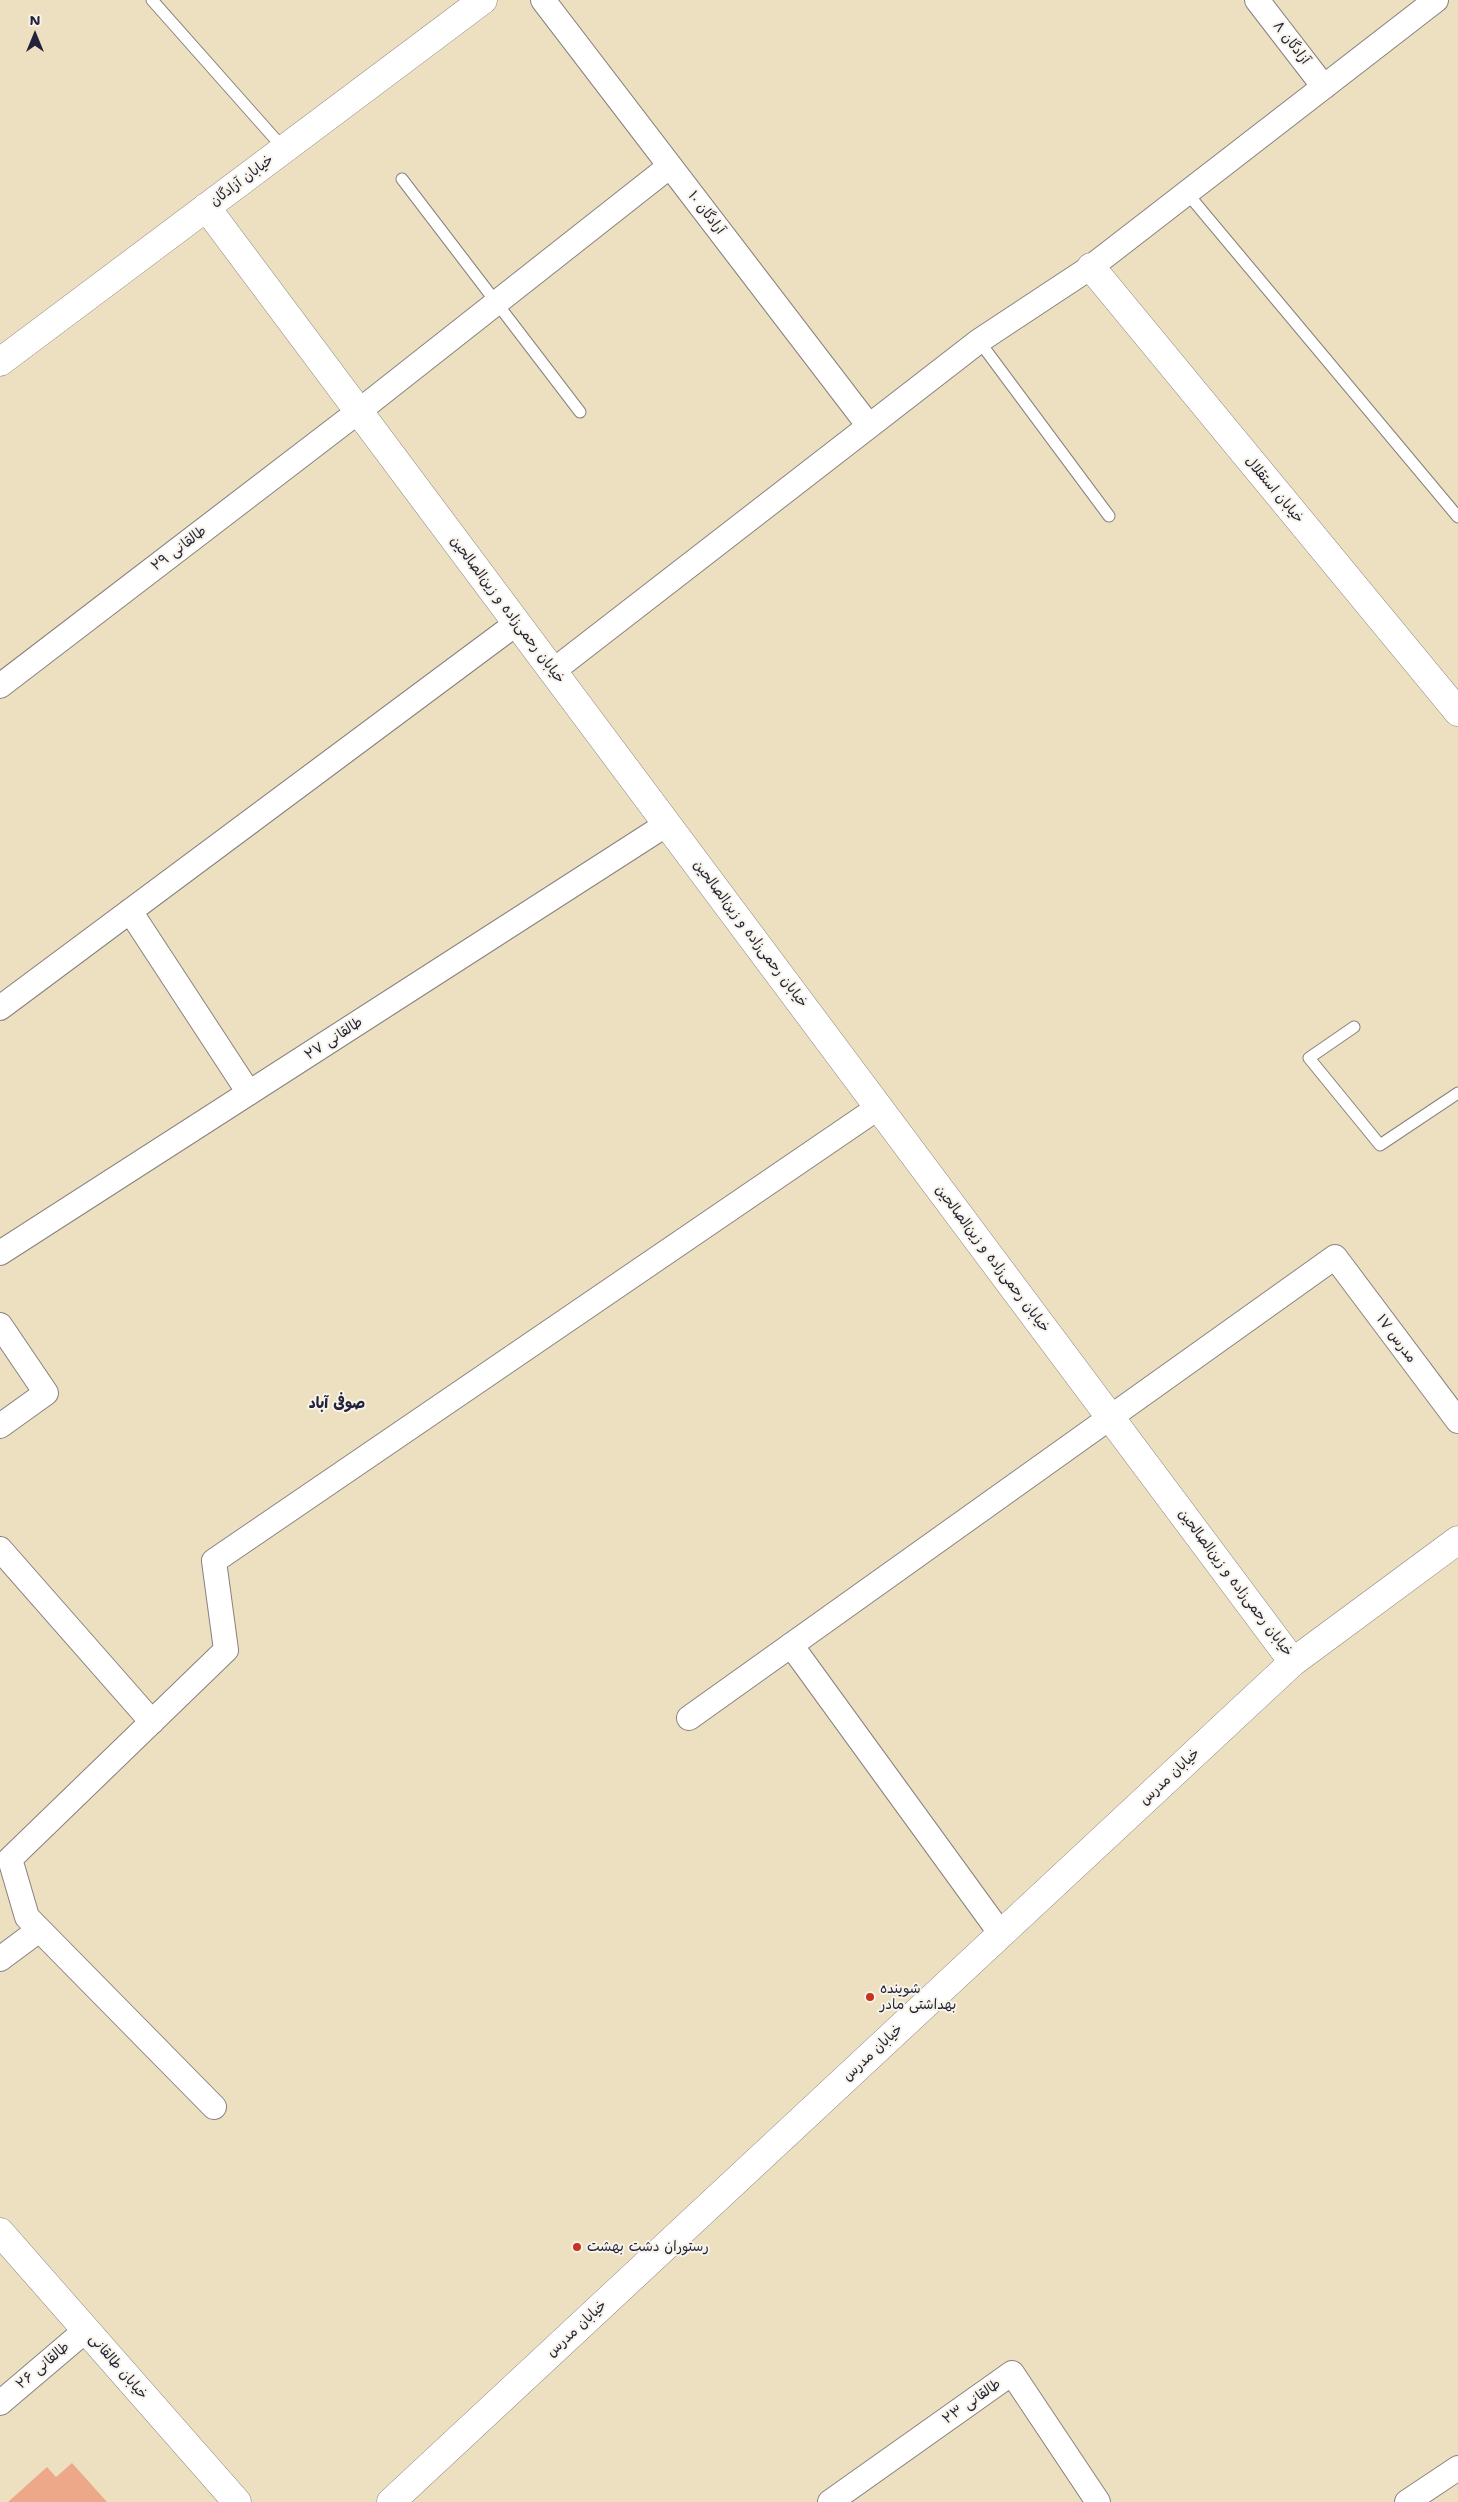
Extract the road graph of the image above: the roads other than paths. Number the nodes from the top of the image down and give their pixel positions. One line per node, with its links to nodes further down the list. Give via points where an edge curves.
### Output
1 (152, 0): 7 (lane)
2 (483, 0): 7 (main road, خیابان آزادگان)
3 (542, 0): 8 (street, آرادگان ۱۰)
4 (1257, 0): 6 (street, آزادگان ۸)
5 (1436, 0): 6 (street)
6 (1324, 86): 10 (street)
7 (284, 149): 11 (main road, خیابان آزادگان)
8 (670, 166): 13 (street, طالقانی ۲۹); 18 (street, آرادگان ۱۰)
9 (402, 178): 13 (lane)
10 (1187, 193): 12 (street); 20 (lane)
11 (206, 207): 15 (main road, خیابان آزادگان); 16 (main road, خیابان رحمی‌زاده و زین‌الصالحین)
12 (1091, 267): 14 (street); 24 (main road, خیابان استقلال)
13 (496, 302): 16 (street, طالقانی ۲۹); 17 (lane)
14 (979, 341): 18 (street); 19 (lane)
15 (0, 362)
16 (359, 412): 21 (main road, خیابان رحمی‌زاده و زین‌الصالحین); 23 (street, طالقانی ۲۹)
17 (580, 412)
18 (869, 426): 22 (street)
19 (1109, 516)
20 (1458, 517)
21 (517, 623): 22 (main road, خیابان رحمی‌زاده و زین‌الصالحین); 26 (street)
22 (553, 671): 25 (main road, خیابان رحمی‌زاده و زین‌الصالحین)
23 (0, 686)
24 (1458, 712)
25 (667, 824): 29 (street, طالقانی ۲۷); 31 (main road, خیابان رحمی‌زاده و زین‌الصالحین)
26 (130, 912): 27 (street); 29 (street)
27 (0, 1008)
28 (1354, 1027): 30 (lane, via 1309,1058 1380,1145)
29 (249, 1093): 32 (street, طالقانی ۲۷)
30 (1458, 1093)
31 (879, 1107): 34 (main road, خیابان رحمی‌زاده و زین‌الصالحین); 42 (street, via 214,1561 226,1650)
32 (0, 1253)
33 (0, 1325): 36 (street, via 46,1393)
34 (1111, 1417): 35 (street, مدرس ۱۷, via 1335,1257); 39 (street); 40 (main road, خیابان رحمی‌زاده و زین‌الصالحین)
35 (1458, 1421)
36 (0, 1426)
37 (1458, 1540): 40 (main road, خیابان مدرس)
38 (1, 1553): 42 (street)
39 (791, 1645): 41 (street); 44 (street)
40 (1293, 1662): 44 (main road, خیابان مدرس)
41 (689, 1718)
42 (152, 1722): 43 (street, via 10,1859 26,1917)
43 (39, 1930): 45 (street); 46 (street)
44 (1001, 1934): 52 (main road, خیابان مدرس)
45 (0, 1959)
46 (214, 2107)
47 (0, 2232): 48 (main road, خیابان طالقانی)
48 (86, 2330): 49 (street, طالقانی ۲۶); 51 (main road, خیابان طالقانی)
49 (0, 2403)
50 (1458, 2468): 55 (street)
51 (237, 2502)
52 (391, 2502)
53 (830, 2502): 54 (street, طالقانی ۲۳, via 1012,2373)
54 (1098, 2502)
55 (1407, 2502)

